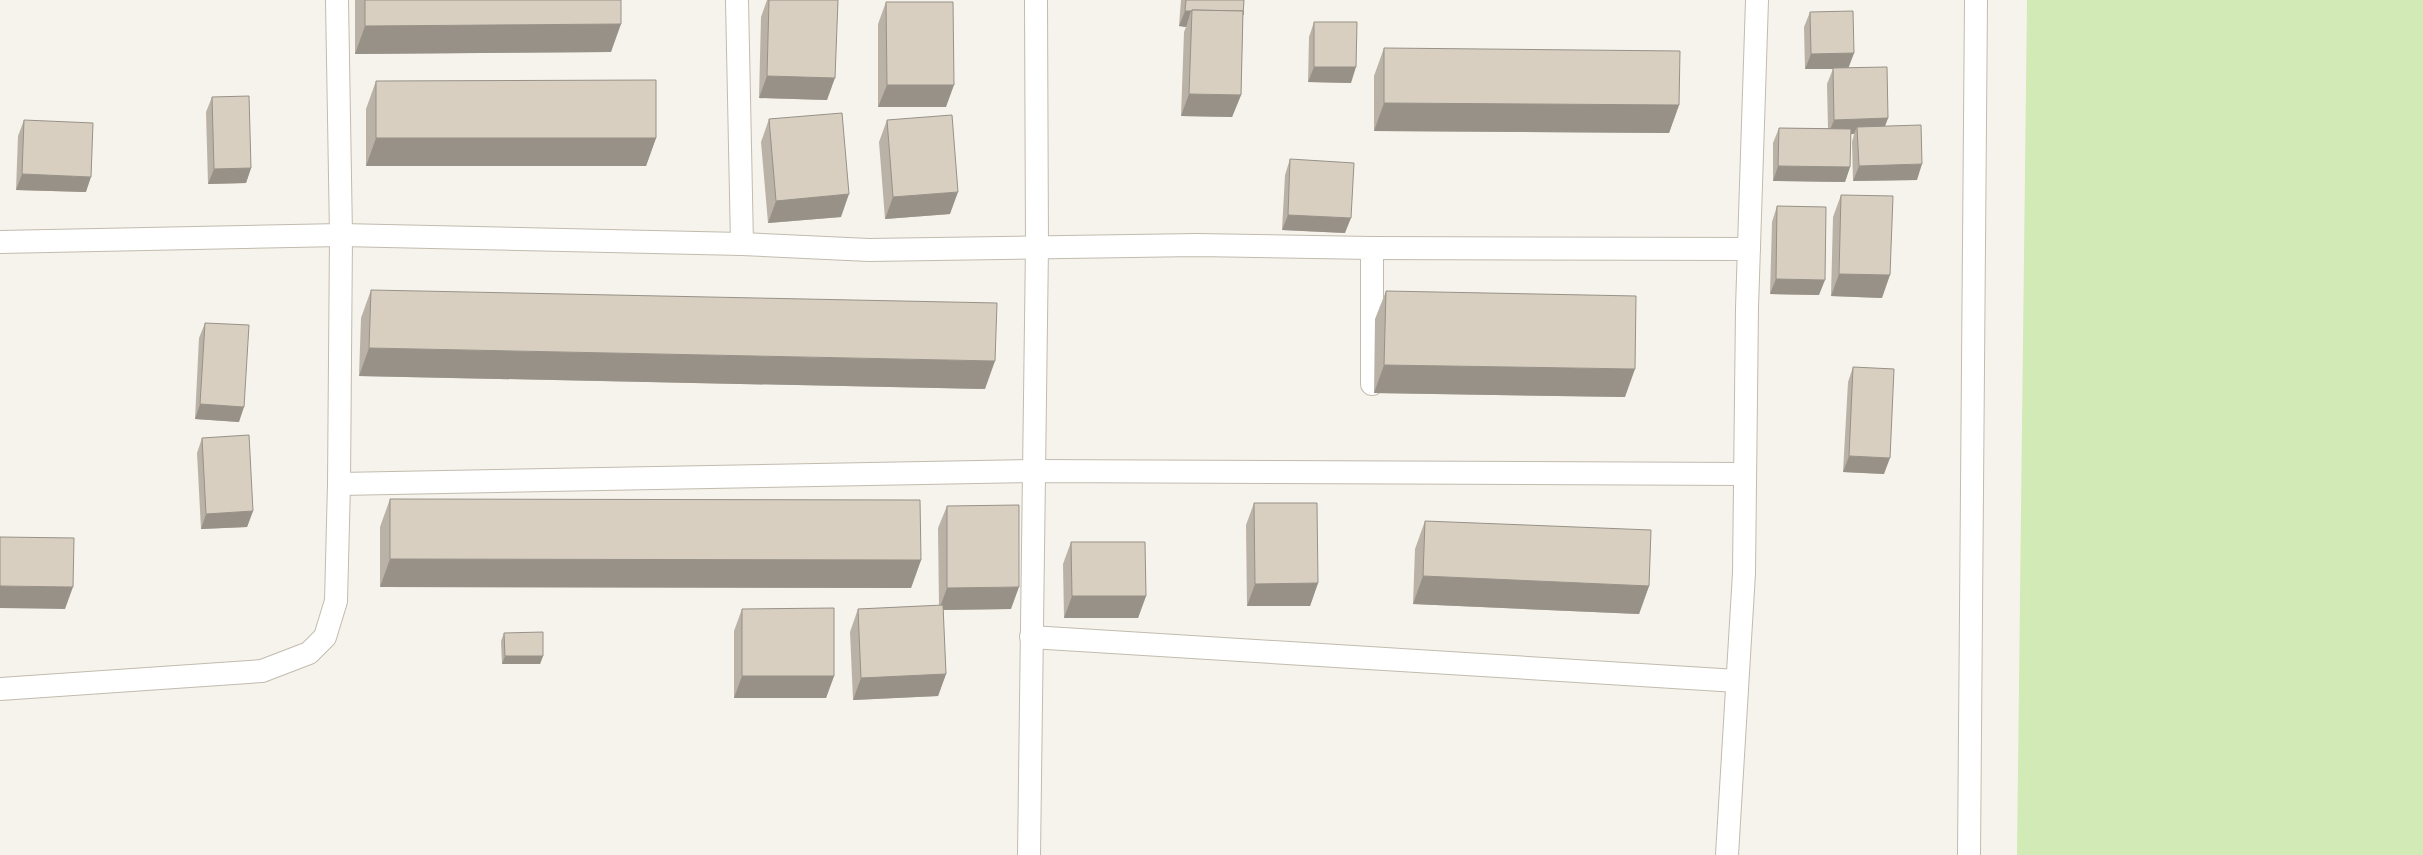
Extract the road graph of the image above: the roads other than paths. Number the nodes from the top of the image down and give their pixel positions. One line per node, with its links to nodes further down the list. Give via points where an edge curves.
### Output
1 (337, 0): 6 (street)
2 (737, 0): 8 (street)
3 (1036, 0): 9 (street)
4 (1757, 0): 11 (street)
5 (1976, 0): 21 (street)
6 (341, 235): 7 (street); 8 (street); 15 (street)
7 (0, 242)
8 (742, 244): 9 (street, via 869,250)
9 (1037, 246): 10 (street); 13 (street)
10 (1372, 248): 11 (street); 12 (street)
11 (1749, 248): 14 (street)
12 (1372, 384)
13 (1034, 471): 14 (street); 15 (street); 16 (street)
14 (1745, 474): 17 (street, via 1744,573)
15 (339, 484): 18 (street, via 336,601 325,637 309,653 262,671)
16 (1031, 637): 17 (street); 19 (street)
17 (1737, 681): 20 (street)
18 (0, 689)
19 (1029, 855)
20 (1727, 855)
21 (1969, 855)

